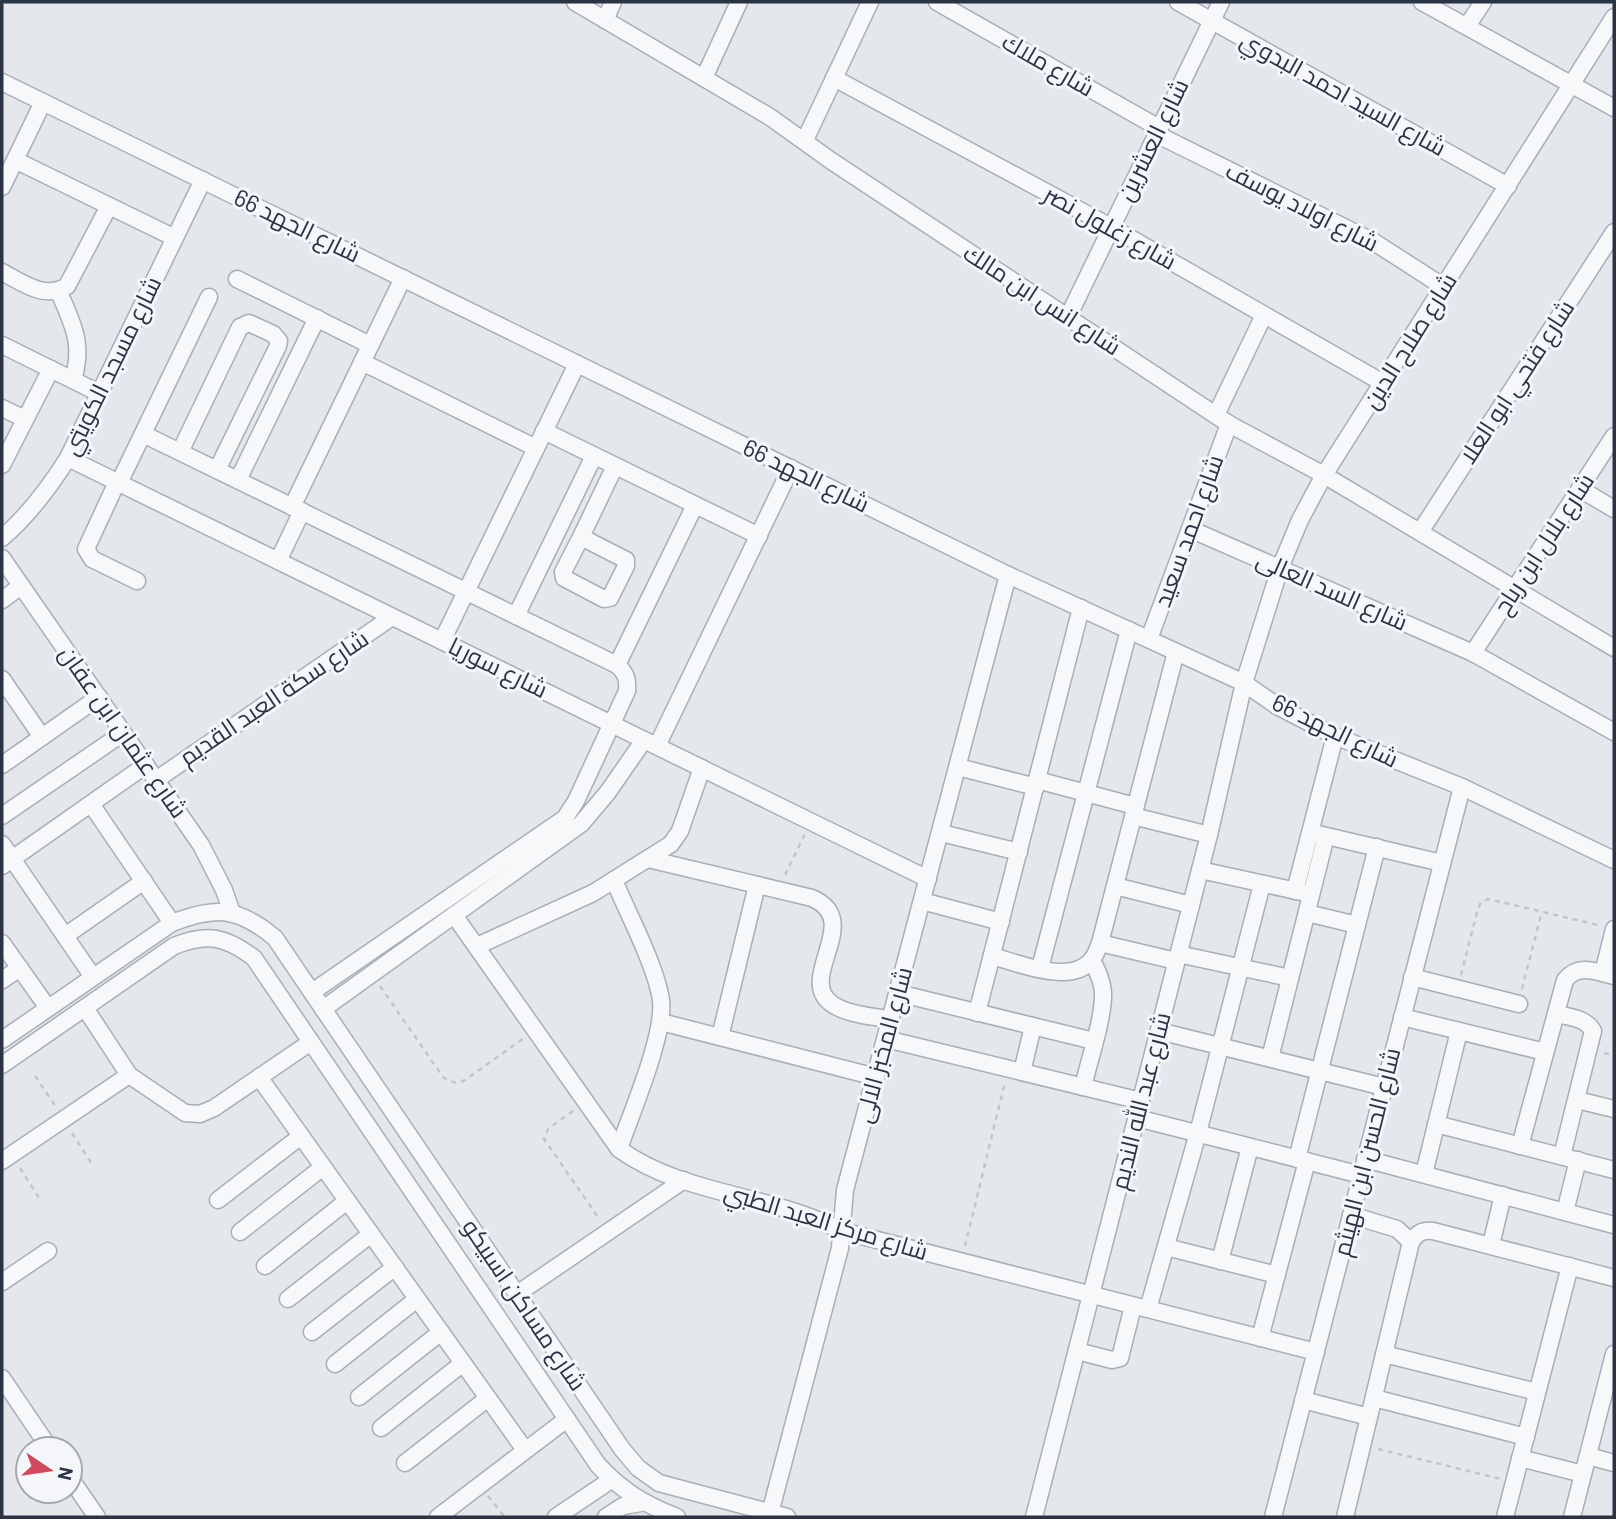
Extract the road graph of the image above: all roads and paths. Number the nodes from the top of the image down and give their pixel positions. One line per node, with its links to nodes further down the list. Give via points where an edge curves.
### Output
1 (575, 2): 11 (street, شارع انس ابن مالك)
2 (612, 2): 11 (street)
3 (739, 2): 14 (street)
4 (870, 2): 15 (street)
5 (937, 2): 20 (street, شارع ملاك)
6 (1178, 2): 12 (street, شارع السيد احمد البدوي)
7 (1220, 2): 12 (street, شارع العشرين)
8 (1422, 2): 13 (street)
9 (1483, 2): 13 (street)
10 (1614, 17): 16 (street, شارع صلاح الدين)
11 (605, 20): 14 (street, شارع انس ابن مالك)
12 (1211, 20): 20 (street, شارع العشرين); 24 (street, شارع السيد احمد البدوي)
13 (1467, 26): 16 (street)
14 (704, 78): 21 (street, شارع انس ابن مالك)
15 (834, 78): 21 (street); 27 (street, شارع زغلول نصر)
16 (1572, 83): 19 (street); 24 (street, شارع صلاح الدين)
17 (2, 84): 18 (street, شارع الجهد 66)
18 (43, 102): 22 (street); 23 (street, شارع الجهد 66)
19 (1614, 108)
20 (1158, 131): 27 (street, شارع العشرين); 33 (street, شارع اولاد يوسف, via 1374,242)
21 (805, 140): 37 (street, شارع انس ابن مالك)
22 (15, 160): 25 (street); 26 (street)
23 (203, 180): 29 (street, شارع مسجد الكويتي); 31 (street, شارع الجهد 66)
24 (1508, 186): 33 (street, شارع صلاح الدين)
25 (2, 187)
26 (109, 206): 29 (street); 34 (street, via 74,278)
27 (1111, 227): 36 (street, شارع زغلول نصر); 37 (street, شارع العشرين)
28 (1614, 232): 71 (street, شارع فتحي ابو العلا)
29 (175, 238): 46 (street, شارع مسجد الكويتي)
30 (2, 272): 34 (street, via 41,292)
31 (403, 278): 40 (street); 42 (street, شارع الجهد 66)
32 (237, 279): 38 (street)
33 (1444, 287): 45 (street, شارع صلاح الدين)
34 (59, 292): 44 (street, via 79,344)
35 (209, 297): 51 (street)
36 (1264, 315): 45 (street, شارع زغلول نصر); 49 (street, شارع احمد سعيد)
37 (1068, 317): 49 (street, شارع انس ابن مالك)
38 (317, 318): 40 (street); 62 (street)
39 (2, 345): 43 (street)
40 (370, 345): 41 (street)
41 (362, 362): 53 (street); 66 (street)
42 (577, 364): 50 (street); 59 (street, شارع الجهد 66)
43 (51, 369): 44 (street); 48 (street)
44 (73, 380): 46 (street)
45 (1382, 383): 61 (street, شارع صلاح الدين)
46 (99, 393): 56 (street, شارع مسجد الكويتي)
47 (2, 408): 48 (street)
48 (25, 419): 57 (street)
49 (1223, 419): 61 (street, شارع انس ابن مالك); 70 (street, شارع احمد سعيد)
50 (544, 431): 53 (street); 55 (street)
51 (143, 434): 54 (street); 63 (street)
52 (1614, 436): 64 (street, شارع بلال ابن رباح)
53 (536, 447): 82 (street)
54 (180, 452): 60 (street); 60 (street, via 240,327 249,323 273,334 278,346)
55 (594, 456): 58 (street); 85 (street)
56 (68, 458): 63 (street, شارع سوريا); 69 (street, شارع مسجد الكويتي, via 46,494)
57 (2, 464)
58 (615, 466): 65 (street); 73 (street)
59 (791, 468): 72 (street); 78 (street, شارع الجهد 66)
60 (217, 470): 62 (street)
61 (1324, 475): 71 (street, شارع انس ابن مالك); 77 (street, شارع صلاح الدين)
62 (238, 480): 66 (street)
63 (118, 483): 76 (street, شارع سوريا); 79 (street, via 86,549 92,559)
64 (1580, 488): 67 (street); 81 (street, شارع بلال ابن رباح)
65 (695, 505): 72 (street); 93 (street)
66 (297, 509): 76 (street); 82 (street)
67 (1614, 509)
68 (2, 517): 69 (street)
69 (18, 524): 74 (street, شارع مسجد الكويتي)
70 (1190, 529): 77 (street, شارع السد العالى); 88 (street, شارع احمد سعيد)
71 (1420, 532): 81 (street, شارع انس ابن مالك)
72 (759, 536): 102 (street)
73 (581, 537)
74 (2, 538)
75 (2, 558): 80 (street, شارع عثمان ابن عفان)
76 (278, 561): 86 (street, شارع سوريا)
77 (1280, 568): 92 (street, شارع السد العالى); 95 (street, شارع صلاح الدين)
78 (1008, 575): 84 (street, شارع الجهد 66); 105 (street, شارع المخبز الالى)
79 (137, 581)
80 (21, 586): 83 (street); 96 (street, شارع عثمان ابن عفان)
81 (1515, 588): 90 (street, شارع انس ابن مالك); 92 (street, شارع بلال ابن رباح)
82 (466, 592): 85 (street); 89 (street)
83 (2, 600)
84 (1082, 608): 87 (street, شارع الجهد 66); 108 (street)
85 (516, 616): 93 (street)
86 (393, 617): 89 (street, شارع سوريا); 107 (street, شارع سكة العبد القديم)
87 (1129, 630): 88 (street, شارع الجهد 66); 110 (street)
88 (1149, 639): 91 (street, شارع الجهد 66)
89 (442, 641): 97 (street, شارع سوريا)
90 (1614, 648)
91 (1176, 652): 95 (street, شارع الجهد 66); 112 (street)
92 (1473, 653): 98 (street, شارع السد العالى)
93 (617, 665): 97 (street, via 628,681 627,691)
94 (2, 679): 101 (street)
95 (1244, 683): 100 (street, شارع الجهد 66); 117 (street, شارع عبد الله النديم)
96 (99, 698): 99 (street, شارع عثمان ابن عفان); 101 (street)
97 (611, 724): 102 (street, شارع سوريا); 161 (street, via 565,818)
98 (1614, 732)
99 (123, 733): 104 (street, شارع عثمان ابن عفان); 113 (street)
100 (1335, 736): 109 (street, شارع الجهد 66); 116 (street)
101 (43, 737): 103 (street)
102 (650, 743): 106 (street, شارع سوريا); 139 (street, via 581,824)
103 (3, 761)
104 (146, 765): 107 (street, شارع عثمان ابن عفان); 111 (street)
105 (958, 767): 108 (street); 115 (street, شارع المخبز الالى)
106 (702, 768): 114 (street, شارع سوريا); 121 (street, via 676,838)
107 (156, 780): 137 (street, شارع عثمان ابن عفان, via 201,845)
108 (1037, 783): 110 (street); 120 (street)
109 (1462, 787): 122 (street, شارع الجهد 66); 124 (street, شارع الحسن ابن الهيثم)
110 (1086, 792): 112 (street); 153 (street)
111 (90, 804): 123 (street); 128 (street)
112 (1134, 811): 117 (street); 131 (street)
113 (2, 816)
114 (811, 822): 126 (street, شارع سوريا); 132 (path)
115 (941, 833): 120 (street); 126 (street, شارع المخبز الالى)
116 (1318, 834): 119 (street); 133 (street)
117 (1209, 835): 125 (street, شارع عبد الله النديم)
118 (2, 844): 123 (street)
119 (1377, 847): 124 (street); 142 (street)
120 (1019, 852): 140 (street)
121 (648, 859): 127 (street); 130 (street)
122 (1614, 860)
123 (7, 862): 144 (street)
124 (1442, 863): 157 (street, شارع الحسن ابن الهيثم)
125 (1200, 870): 129 (street); 135 (street, شارع عبد الله النديم)
126 (928, 879): 134 (street, شارع المخبز الالى)
127 (614, 880): 147 (street); 171 (street, via 657,984)
128 (144, 881): 141 (street); 144 (street)
129 (1262, 884): 133 (street); 151 (street)
130 (757, 885): 132 (street); 176 (street)
131 (1115, 886): 135 (street); 146 (street)
132 (777, 890): 170 (street, via 812,898 832,914 821,976 830,1003)
133 (1303, 892): 138 (street)
134 (922, 901): 140 (street); 162 (street, شارع المخبز الالى)
135 (1191, 905): 149 (street, شارع عبد الله النديم)
136 (1542, 911): 143 (path); 160 (path, via 1497,900 1480,904); 163 (path)
137 (232, 913): 141 (street, via 201,912); 161 (street, شارع مساكن اسبيكو, via 256,922 275,938)
138 (1307, 913): 142 (street); 158 (street)
139 (454, 915): 147 (street, شارع مركز العبد الطبي); 154 (street)
140 (1000, 922): 148 (street)
141 (172, 923): 156 (street)
142 (1357, 925): 186 (street)
143 (1614, 929): 155 (street)
144 (65, 936): 156 (street)
145 (2, 943): 152 (street)
146 (1100, 943): 149 (street); 150 (street)
147 (477, 946): 173 (street, شارع مركز العبد الطبي)
148 (992, 956): 153 (street); 167 (street)
149 (1177, 957): 151 (street); 174 (street, شارع عبد الله النديم)
150 (1092, 960): 153 (street, via 1078,971); 179 (street, via 1103,991)
151 (1241, 967): 158 (street); 181 (street)
152 (20, 968): 159 (street); 164 (street)
153 (1040, 968)
154 (371, 974): 166 (street); 173 (path, via 450,1082 466,1080)
155 (1608, 975): 168 (street, via 1586,969 1570,973)
156 (93, 977): 164 (street)
157 (1412, 977): 160 (street); 169 (street, شارع الحسن ابن الهيثم)
158 (1290, 978): 183 (street)
159 (2, 980)
160 (1458, 989): 163 (street)
161 (312, 992): 166 (street, شارع مساكن اسبيكو)
162 (898, 993): 167 (street); 170 (street, شارع المخبز الالى)
163 (1519, 1004)
164 (48, 1008): 178 (street)
165 (85, 1008): 180 (street, via 174,946 194,938 216,938 236,944 254,958); 184 (street); 187 (street)
166 (323, 1009): 235 (street, شارع مساكن اسبيكو)
167 (977, 1013): 172 (street)
168 (1556, 1014): 182 (street); 192 (street, via 1584,1021 1593,1031)
169 (1402, 1017): 175 (street); 191 (street, شارع الحسن ابن الهيثم)
170 (891, 1020): 177 (street, شارع المخبز الالى)
171 (661, 1022): 176 (street); 202 (street)
172 (1033, 1026): 179 (street); 185 (street)
173 (535, 1030): 194 (street, شارع مركز العبد الطبي)
174 (1159, 1031): 181 (street); 193 (street, شارع عبد الله النديم)
175 (1459, 1031): 182 (street); 197 (street)
176 (720, 1037): 189 (street)
177 (886, 1039): 185 (street); 189 (street, شارع المخبز الالى)
178 (2, 1040)
179 (1094, 1041): 190 (street)
180 (311, 1042): 188 (street); 256 (street, شارع مساكن اسبيكو)
181 (1220, 1046): 183 (street); 198 (street)
182 (1545, 1052): 200 (street)
183 (1270, 1058): 186 (street)
184 (2, 1065)
185 (1015, 1070): 190 (street); 228 (path)
186 (1320, 1071): 191 (street); 206 (street)
187 (129, 1074): 188 (street, via 185,1113 200,1114); 203 (street)
188 (259, 1077): 199 (street)
189 (876, 1077): 219 (street, شارع المخبز الالى, via 845,1190)
190 (1083, 1087): 193 (street)
191 (1384, 1087): 205 (street, شارع الحسن ابن الهيثم)
192 (1577, 1100): 195 (street); 204 (street)
193 (1141, 1101): 196 (street, شارع عبد الله النديم)
194 (586, 1102): 202 (street, شارع مركز العبد الطبي); 221 (path, via 548,1129 544,1139)
195 (1614, 1109)
196 (1137, 1118): 198 (street); 236 (street, شارع عبد الله النديم)
197 (1436, 1124): 200 (street); 209 (street)
198 (1198, 1133): 201 (street); 225 (street)
199 (301, 1136): 207 (street); 213 (street)
200 (1520, 1146): 204 (street)
201 (1250, 1147): 206 (street); 227 (street)
202 (619, 1149): 211 (street, شارع مركز العبد الطبي, via 638,1164)
203 (6, 1158): 214 (path)
204 (1570, 1158): 208 (street); 216 (street)
205 (1365, 1159): 209 (street); 210 (street, شارع الحسن ابن الهيثم)
206 (1302, 1160): 210 (street); 232 (street)
207 (323, 1167): 215 (street); 220 (street)
208 (1614, 1170)
209 (1424, 1174): 212 (street)
210 (1361, 1175): 217 (street, شارع الحسن ابن الهيثم)
211 (684, 1180): 219 (street, شارع مركز العبد الطبي, via 792,1210); 221 (street)
212 (1503, 1195): 216 (street); 224 (street)
213 (218, 1200)
214 (41, 1201)
215 (347, 1201): 222 (street); 229 (street)
216 (1564, 1212): 218 (street)
217 (1351, 1215): 223 (street, via 1396,1229); 244 (street, شارع الحسن ابن الهيثم)
218 (1614, 1225)
219 (842, 1231): 228 (street, شارع مركز العبد الطبي); 274 (street, شارع المخبز الالى)
220 (240, 1232)
221 (608, 1232): 235 (street)
222 (371, 1234): 231 (street); 237 (street)
223 (1411, 1242): 224 (street, via 1424,1230); 245 (street)
224 (1490, 1245): 230 (street)
225 (1166, 1247): 227 (street); 239 (street)
226 (48, 1251): 234 (street)
227 (1220, 1261): 232 (street)
228 (961, 1262): 236 (street, شارع مركز العبد الطبي)
229 (265, 1266)
230 (1570, 1266): 233 (street); 250 (street)
231 (395, 1267): 238 (street); 240 (street)
232 (1277, 1275): 242 (street)
233 (1614, 1278)
234 (2, 1282)
235 (517, 1294): 274 (street, شارع مساكن اسبيكو, via 638,1468 659,1483)
236 (1091, 1295): 239 (street, شارع مركز العبد الطبي); 243 (street, شارع عبد الله النديم)
237 (288, 1298)
238 (417, 1299): 241 (street); 248 (street)
239 (1141, 1308): 242 (street, شارع مركز العبد الطبي); 243 (street, via 1119,1358)
240 (312, 1332)
241 (441, 1332): 247 (street); 251 (street)
242 (1260, 1338): 244 (street, شارع مركز العبد الطبي)
243 (1077, 1351): 280 (street, شارع عبد الله النديم)
244 (1316, 1352): 254 (street, شارع الحسن ابن الهيثم)
245 (1384, 1354): 250 (street); 253 (street)
246 (1614, 1354): 262 (street)
247 (463, 1363): 252 (street); 257 (street)
248 (334, 1364)
249 (2, 1378): 258 (street)
250 (1537, 1392): 259 (street)
251 (359, 1397)
252 (488, 1398): 261 (street); 264 (street)
253 (1374, 1398): 255 (street); 259 (street)
254 (1303, 1400): 255 (street); 281 (street, شارع الحسن ابن الهيثم)
255 (1369, 1417): 260 (street)
256 (567, 1419): 261 (street); 267 (street, شارع مساكن اسبيكو)
257 (381, 1428)
258 (41, 1435)
259 (1526, 1437): 263 (street)
260 (1363, 1445): 268 (path); 282 (street)
261 (525, 1450): 269 (street)
262 (1588, 1456): 265 (street); 266 (street)
263 (1520, 1458): 266 (street); 268 (street)
264 (405, 1463)
265 (1614, 1463)
266 (1583, 1474): 284 (street)
267 (611, 1479): 271 (street, شارع مساكن اسبيكو); 273 (street)
268 (1514, 1482): 283 (street)
269 (480, 1485): 272 (street); 276 (path)
270 (84, 1498): 275 (street)
271 (642, 1503): 277 (street, via 623,1506); 278 (street, شارع مساكن اسبيكو)
272 (447, 1515)
273 (566, 1515)
274 (770, 1515): 279 (street, شارع مساكن اسبيكو)
275 (97, 1517)
276 (505, 1517)
277 (606, 1517)
278 (677, 1517)
279 (787, 1517)
280 (1034, 1517)
281 (1273, 1517)
282 (1345, 1517)
283 (1505, 1517)
284 (1572, 1517)

